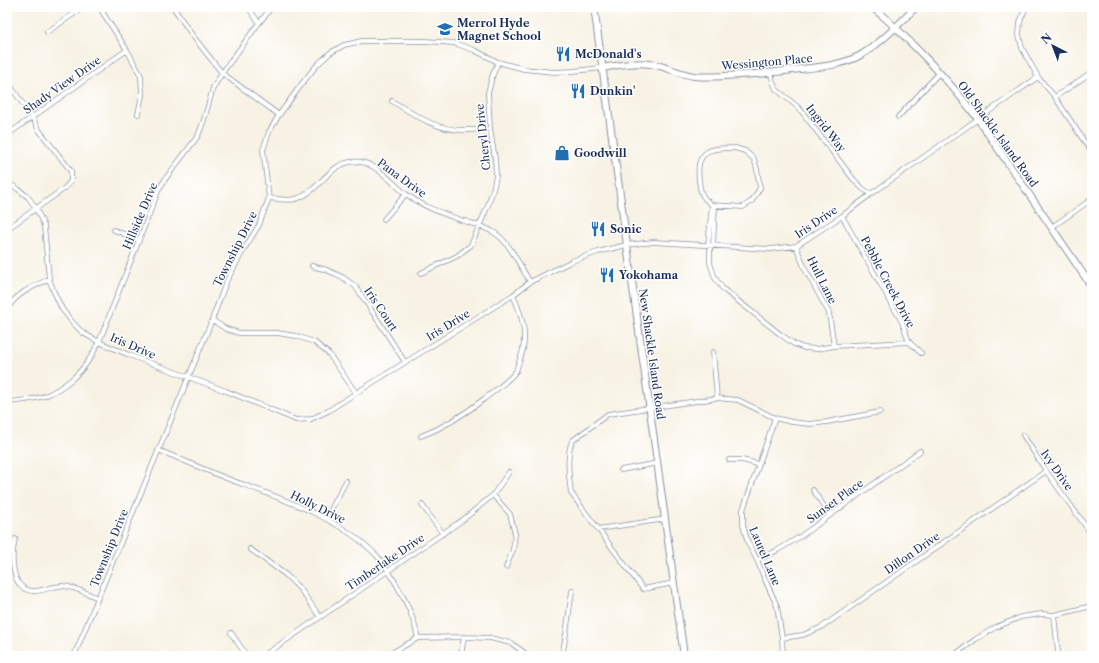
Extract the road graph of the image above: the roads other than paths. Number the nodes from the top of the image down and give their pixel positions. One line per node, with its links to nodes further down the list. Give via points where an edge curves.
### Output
1 (84, 7): 12 (street)
2 (99, 7): 13 (street)
3 (172, 7): 18 (street)
4 (248, 7): 10 (street)
5 (272, 7): 10 (street, Hillside Drive)
6 (594, 7): 15 (street, New Shackle Island Road)
7 (871, 7): 11 (street, Old Shackle Island Road)
8 (916, 7): 11 (street, Wessington Place)
9 (1026, 7): 20 (street, via 1020,22 1019,35 1022,48)
10 (259, 23): 18 (street, Hillside Drive)
11 (896, 28): 16 (street, Old Shackle Island Road); 19 (street, Wessington Place, via 861,55 843,62 825,67)
12 (47, 32)
13 (127, 50): 24 (street, via 141,76 142,95); 26 (street, Shady View Drive)
14 (498, 62): 15 (street, Township Drive, via 522,69 554,72); 25 (street, Township Drive, via 474,50 454,44 398,40 362,41 344,45 317,65); 29 (street, Cheryl Drive, via 488,93)
15 (602, 68): 19 (street, Wessington Place, via 643,63 681,74 710,77); 46 (street, New Shackle Island Road)
16 (940, 72): 27 (street); 28 (street, Old Shackle Island Road)
17 (1092, 72): 22 (street)
18 (222, 73): 25 (street); 45 (street, Hillside Drive, via 213,88 198,136 159,189)
19 (771, 73): 34 (street, Ingrid Way, via 776,88 799,108 854,180)
20 (1038, 77): 22 (street); 28 (street, Iris Drive)
21 (7, 81): 26 (street)
22 (1055, 97): 31 (street)
23 (392, 101): 29 (street, via 437,126 464,130)
24 (138, 114)
25 (279, 115): 35 (street, Township Drive, via 268,132 263,150)
26 (32, 117): 30 (street, Shady View Drive); 38 (street, via 71,171 71,181 65,188)
27 (898, 117)
28 (978, 118): 34 (street, Iris Drive); 42 (street, Old Shackle Island Road)
29 (490, 129): 41 (street, Cheryl Drive, via 496,176 488,208)
30 (7, 135)
31 (1092, 153)
32 (7, 182): 38 (street, Iris Drive, via 28,197)
33 (406, 194): 35 (street, Pana Drive, via 373,167 351,162 337,167 308,193 296,199); 40 (street); 41 (street, Pana Drive, via 435,210)
34 (871, 194): 39 (street, Iris Drive)
35 (269, 198): 56 (street, Township Drive, via 259,225 226,282)
36 (1092, 200): 42 (street)
37 (713, 206): 37 (street, via 701,192 698,170 701,159 713,150 735,148 745,151 754,159 758,169 760,188 757,195 744,207); 47 (street)
38 (36, 208): 43 (street); 51 (street, Iris Drive, via 44,226)
39 (842, 216): 48 (street, Iris Drive); 58 (street, Pebble Creek Drive, via 902,322)
40 (384, 219)
41 (480, 226): 50 (street, Cheryl Drive, via 471,245 457,256); 52 (street, Pana Drive, via 495,233 508,246)
42 (1052, 227): 53 (street, Old Shackle Island Road)
43 (7, 228)
44 (114, 230): 45 (street)
45 (139, 240): 57 (street, Hillside Drive)
46 (626, 245): 47 (street, Iris Drive, via 654,242); 52 (street, Iris Drive, via 572,261); 67 (street, New Shackle Island Road)
47 (710, 245): 48 (street, Iris Drive, via 771,249); 59 (street, via 710,263 715,278 723,289 794,344 817,349)
48 (796, 246): 59 (street, Hull Lane, via 805,269 829,313)
49 (312, 266): 62 (street, Iris Court, via 342,277 354,286)
50 (421, 273)
51 (49, 279): 55 (street, via 26,290 12,301); 57 (street, Iris Drive, via 62,309 73,323 83,333)
52 (530, 282): 54 (street, Iris Drive)
53 (1092, 287)
54 (513, 295): 62 (street, Iris Drive); 71 (street, via 524,330 522,354 516,371 500,387 459,418)
55 (7, 309)
56 (212, 320): 63 (street, Township Drive); 64 (street, via 226,329 239,333 278,333 314,342 329,354)
57 (99, 342): 63 (street, Iris Drive); 66 (street, Hillside Drive, via 89,361 60,387 42,397)
58 (909, 342): 59 (street); 61 (street, Pebble Creek Drive)
59 (834, 346)
60 (714, 352): 65 (street)
61 (921, 353)
62 (405, 362): 64 (street, Iris Drive)
63 (188, 377): 64 (street, Iris Drive, via 296,420 311,419 328,412); 72 (street, Township Drive)
64 (356, 393)
65 (717, 398): 67 (street); 69 (street, via 738,400)
66 (7, 402)
67 (650, 407): 75 (street, New Shackle Island Road); 87 (street, via 608,414 572,441 569,478 571,493)
68 (880, 412): 69 (street, via 810,424)
69 (775, 418): 76 (street, Laurel Lane)
70 (1022, 435): 78 (street, Ivy Drive)
71 (421, 436)
72 (158, 450): 85 (street, Holly Drive); 97 (street, Township Drive)
73 (920, 451): 84 (street, Sunset Place)
74 (729, 460): 76 (street)
75 (658, 463): 77 (street); 86 (street, New Shackle Island Road)
76 (758, 464): 92 (street, Laurel Lane, via 743,510 743,525 748,543)
77 (621, 470)
78 (1046, 471): 89 (street, Ivy Drive); 104 (street, Dillon Drive, via 822,627 803,635)
79 (510, 472): 82 (street, Timberlake Drive)
80 (346, 482): 85 (street)
81 (813, 490): 84 (street)
82 (493, 495): 88 (street, Timberlake Drive); 93 (street, via 510,514 515,534 513,550)
83 (422, 505): 88 (street)
84 (830, 515): 92 (street, Sunset Place, via 801,536)
85 (326, 519): 94 (street, Holly Drive, via 366,546)
86 (666, 519): 87 (street); 95 (street, New Shackle Island Road)
87 (598, 529): 95 (street, via 643,589)
88 (442, 534): 94 (street, Timberlake Drive)
89 (1092, 535)
90 (14, 539): 97 (street, via 12,550 15,577 23,588 35,592 60,586 71,587)
91 (250, 549): 100 (street, via 286,575 311,602)
92 (757, 560): 104 (street, Laurel Lane, via 777,606)
93 (506, 567)
94 (388, 571): 100 (street, Timberlake Drive); 103 (street, Holly Drive, via 404,598)
95 (674, 584): 105 (street, New Shackle Island Road)
96 (572, 592): 112 (street)
97 (98, 598): 106 (street, Township Drive)
98 (1092, 606): 99 (street)
99 (1054, 614): 115 (street, via 1021,617 996,626); 116 (street)
100 (320, 617): 108 (street, Timberlake Drive)
101 (231, 633): 107 (street)
102 (464, 637): 103 (street); 110 (street); 111 (street, via 490,638 511,643)
103 (418, 638): 109 (street)
104 (782, 638): 114 (street, Laurel Lane)
105 (684, 655): 113 (street)
106 (74, 656)
107 (247, 656)
108 (263, 656)
109 (386, 656)
110 (461, 656)
111 (529, 656)
112 (562, 656)
113 (677, 656)
114 (783, 656)
115 (953, 656)
116 (1058, 656)

